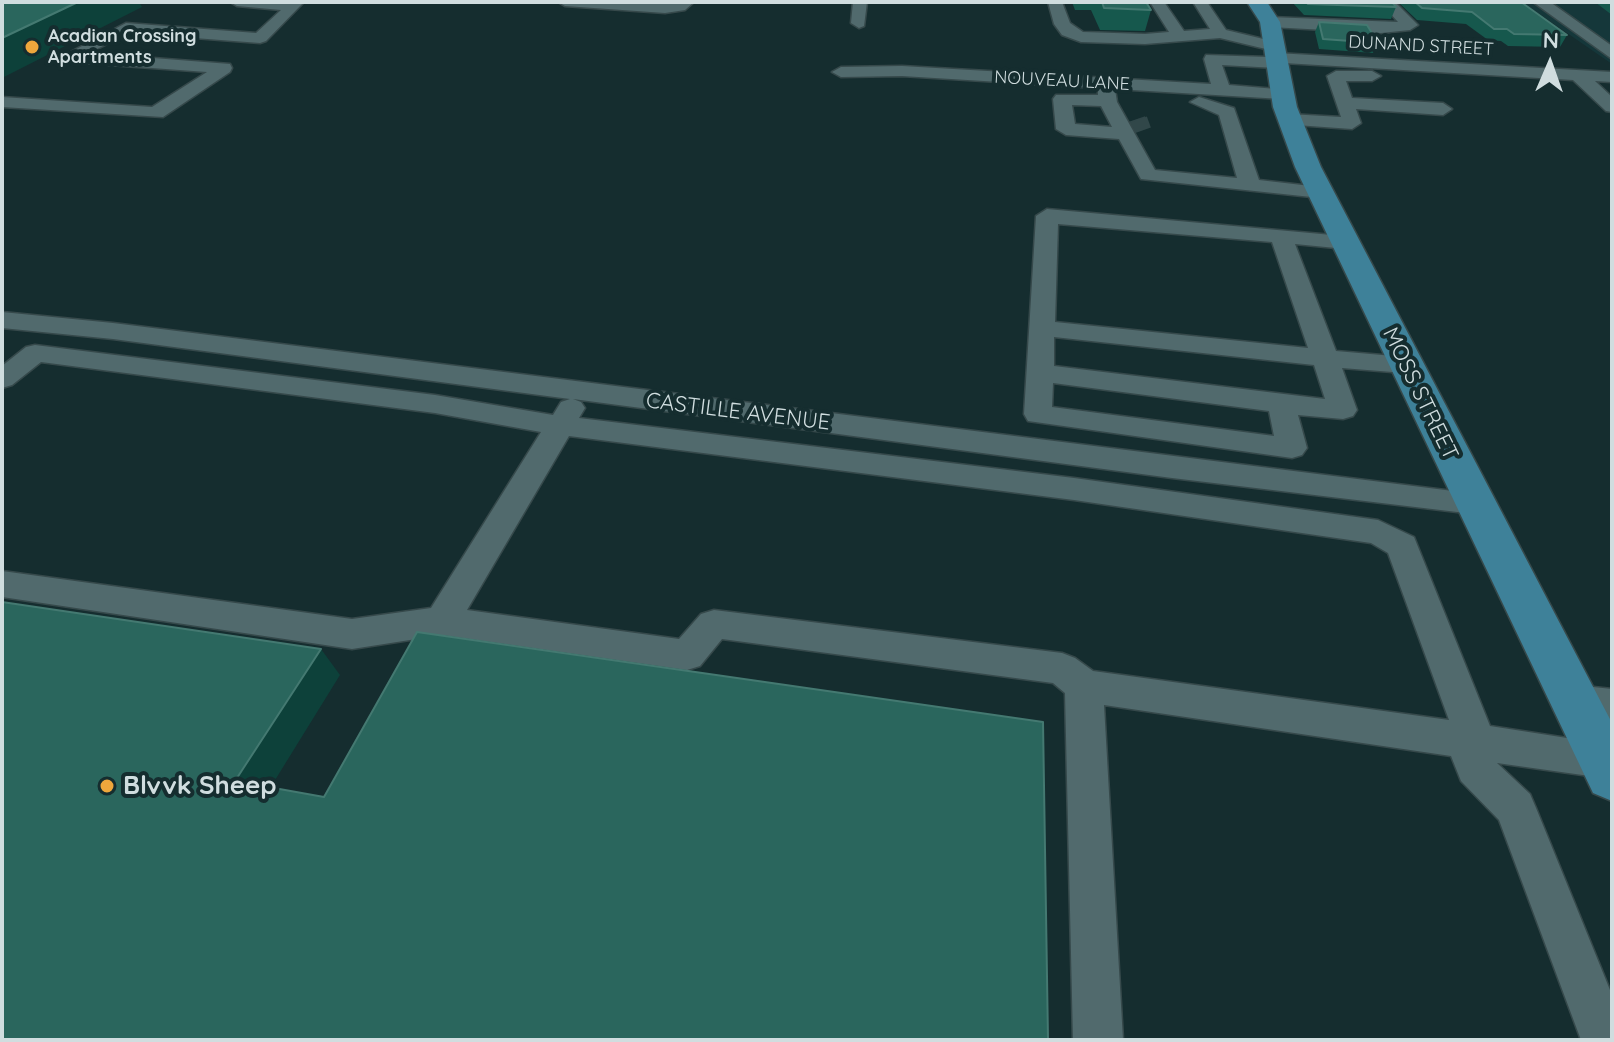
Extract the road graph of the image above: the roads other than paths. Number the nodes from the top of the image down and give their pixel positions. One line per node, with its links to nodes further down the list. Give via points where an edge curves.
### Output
1 (237, 2): 9 (street)
2 (565, 2): 10 (street)
3 (860, 2): 11 (street)
4 (1055, 2): 13 (street, via 1062,24 1081,37)
5 (1157, 2): 13 (street)
6 (1200, 2): 12 (street)
7 (1387, 2): 18 (street, via 1410,25)
8 (1540, 2): 16 (street)
9 (295, 4): 14 (street)
10 (684, 5)
11 (859, 23)
12 (1220, 33): 13 (street); 18 (street)
13 (1180, 36)
14 (260, 38): 21 (street); 21 (street, via 126,28 69,57)
15 (1513, 53): 24 (street)
16 (1612, 54)
17 (1582, 55): 22 (street)
18 (1275, 58): 20 (street, DUNAND STREET); 28 (street, NOUVEAU LANE); 28 (street, via 1212,59); 32 (street, via 1352,123); 37 (main road, MOSS STREET)
19 (1150, 65): 27 (street)
20 (1424, 66): 24 (street, DUNAND STREET); 32 (street, via 1433,79 1336,76)
21 (224, 68): 31 (street, via 156,113)
22 (1612, 68)
23 (841, 72): 29 (street, NOUVEAU LANE, via 902,71)
24 (1533, 73): 25 (street, DUNAND STREET)
25 (1578, 75): 26 (street, DUNAND STREET); 33 (street)
26 (1612, 77)
27 (1154, 86): 29 (street, NOUVEAU LANE); 30 (street, NOUVEAU LANE)
28 (1222, 91): 30 (street, NOUVEAU LANE)
29 (1107, 94): 30 (street); 35 (street); 35 (street, via 1062,99 1066,129)
30 (1197, 95): 36 (street, via 1227,112)
31 (2, 102)
32 (1346, 103): 34 (street)
33 (1612, 107)
34 (1443, 109)
35 (1134, 133): 36 (street, via 1148,175)
36 (1250, 185): 37 (street)
37 (1321, 192): 39 (main road, MOSS STREET)
38 (1281, 236): 39 (street); 41 (street, via 1047,216); 43 (street)
39 (1346, 242): 44 (main road, MOSS STREET)
40 (2, 320): 48 (street, CASTILLE AVENUE)
41 (1042, 328): 42 (street); 45 (street)
42 (1131, 338): 43 (street); 47 (street)
43 (1325, 358): 44 (street); 49 (street, via 1343,410)
44 (1405, 365): 53 (main road, MOSS STREET)
45 (1040, 373): 47 (street); 51 (street, via 1038,414)
46 (2, 379): 50 (street, via 35,353 435,404)
47 (1135, 386): 49 (street); 51 (street)
48 (581, 392): 50 (street); 52 (street, CASTILLE AVENUE)
49 (1281, 404): 51 (street, via 1292,448)
50 (561, 426): 55 (street); 59 (street, via 1378,532 1402,546)
51 (1140, 427): 52 (street)
52 (1141, 464): 53 (street, CASTILLE AVENUE)
53 (1474, 503): 57 (main road, MOSS STREET)
54 (2, 584): 55 (street, via 352,634)
55 (442, 621): 56 (street, via 687,655 714,624 1062,669)
56 (1084, 686): 59 (street); 61 (street)
57 (1575, 701): 58 (street); 60 (main road, MOSS STREET)
58 (1612, 706)
59 (1471, 741): 60 (street); 62 (street, via 1475,768 1515,808)
60 (1608, 768)
61 (1098, 1040)
62 (1606, 1040)

